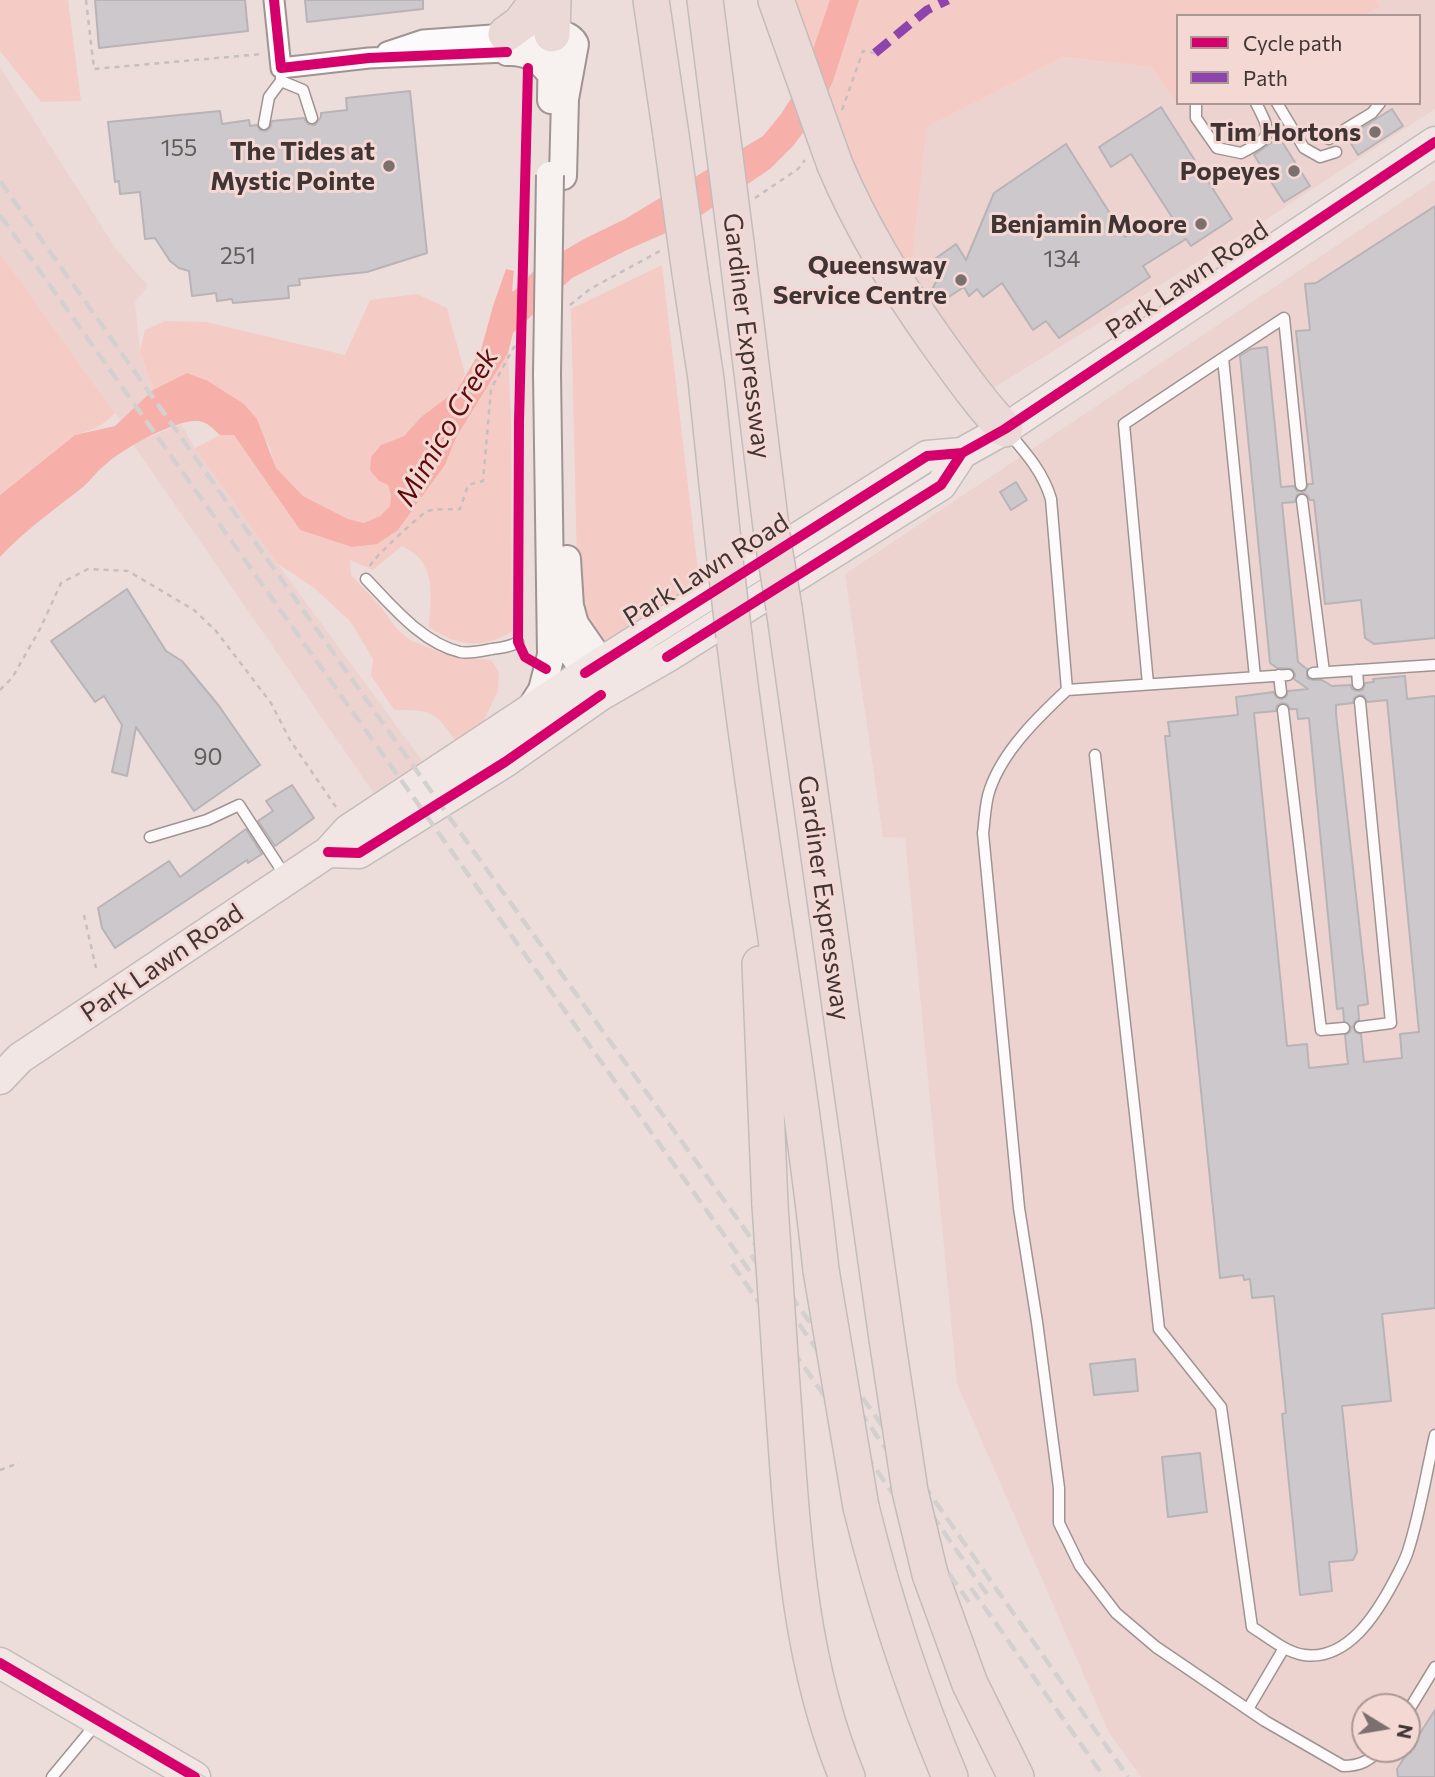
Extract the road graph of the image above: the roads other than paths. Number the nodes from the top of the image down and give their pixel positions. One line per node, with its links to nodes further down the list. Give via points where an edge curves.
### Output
1 (274, 0): 8 (street)
2 (538, 0): 7 (highway)
3 (651, 0): 39 (highway, Gardiner Expressway, bridge, via 706,379)
4 (705, 0): 59 (highway, Gardiner Expressway, bridge, via 772,536 910,1491 930,1574 970,1684)
5 (781, 14): 22 (highway, bridge, via 844,188 896,283)
6 (553, 17): 7 (main road); 9 (main road); 19 (main road, via 574,41 575,50)
7 (506, 43): 8 (street, via 423,40 369,58); 9 (main road, via 538,60)
8 (281, 75): 14 (lane, via 303,90); 15 (lane, via 269,97)
9 (551, 75): 19 (main road)
10 (1196, 105): 11 (lane, via 1196,118 1217,148 1241,153 1268,133)
11 (1257, 105)
12 (1277, 105): 18 (lane, via 1304,148 1320,157)
13 (1378, 105): 16 (lane)
14 (312, 118)
15 (264, 124)
16 (1329, 139)
17 (1435, 142): 22 (main road, Park Lawn Road)
18 (1336, 152)
19 (556, 176): 21 (main road, bridge)
20 (1223, 358): 23 (lane, via 1284,318); 30 (lane); 32 (lane, via 1124,424)
21 (555, 368): 26 (main road); 31 (main road, via 570,606)
22 (1005, 429): 31 (main road, Park Lawn Road, via 962,453 927,456); 34 (lane, via 1040,472 1051,499)
23 (1301, 485)
24 (1302, 500): 29 (lane, via 1318,673)
25 (366, 579): 27 (lane, via 397,611 447,647 478,652)
26 (551, 587): 31 (main road, via 568,646); 38 (main road, via 551,655 542,690)
27 (518, 642)
28 (1435, 665): 29 (lane)
29 (1357, 670): 33 (lane)
30 (1255, 677): 32 (lane); 35 (lane, via 1283,675)
31 (601, 679): 38 (main road, Park Lawn Road); 42 (main road, Park Lawn Road, via 505,762 359,853)
32 (1148, 684): 34 (lane)
33 (1358, 684)
34 (1067, 690): 52 (lane, via 1013,747 990,790 983,833 1019,1208 1038,1322 1059,1488 1059,1523 1080,1566 1116,1613 1156,1647)
35 (1281, 692)
36 (1360, 702): 44 (lane, via 1391,1023)
37 (1283, 710): 45 (lane, via 1321,1030)
38 (528, 712): 42 (main road, Park Lawn Road, via 348,830)
39 (747, 744): 57 (highway, bridge, via 770,1205 795,1559 807,1646 830,1735); 58 (highway, Gardiner Expressway, bridge, via 821,1270 861,1507 912,1684)
40 (1095, 755): 48 (lane, via 1160,1329 1221,1407 1252,1627)
41 (150, 838): 43 (lane, via 239,805)
42 (328, 852): 43 (main road, Park Lawn Road)
43 (288, 880): 46 (main road, Park Lawn Road, via 20,1058)
44 (1360, 1027)
45 (1344, 1028)
46 (0, 1079)
47 (1435, 1436): 48 (lane, via 1408,1553 1364,1630 1322,1653 1305,1655)
48 (1284, 1648): 52 (lane)
49 (1, 1666): 53 (main road)
50 (1435, 1667): 51 (lane)
51 (1419, 1693)
52 (1248, 1709): 54 (lane, via 1343,1766)
53 (99, 1720): 55 (lane); 56 (main road)
54 (1363, 1763)
55 (52, 1777)
56 (195, 1777)
57 (847, 1777)
58 (950, 1777)
59 (1016, 1777)

